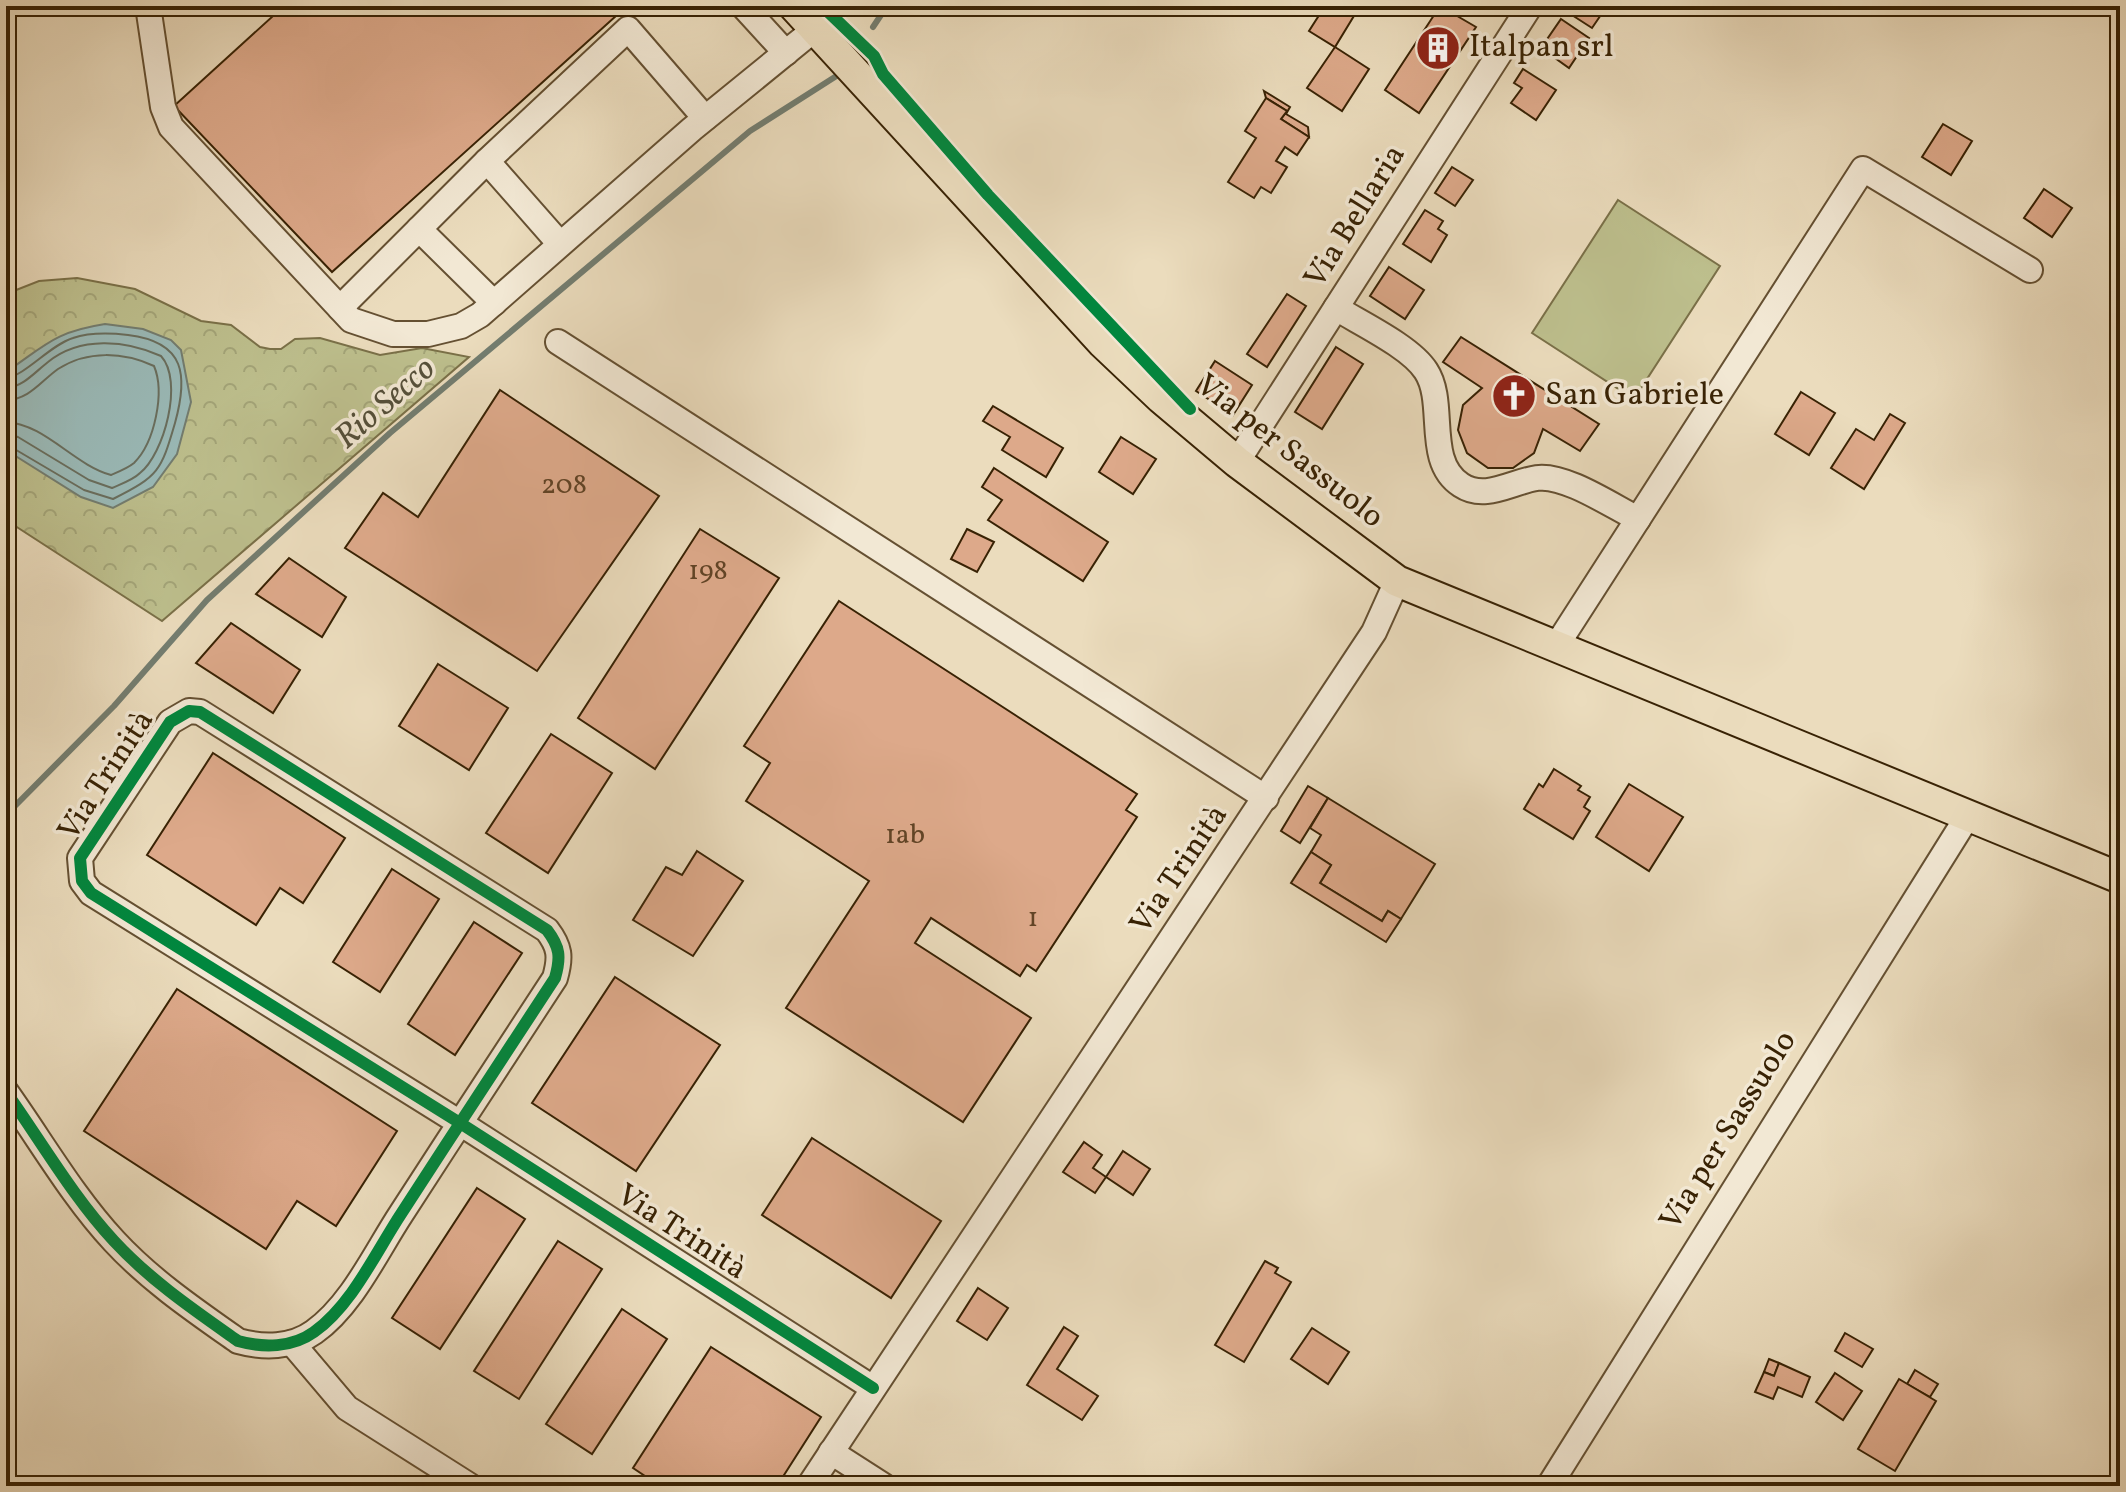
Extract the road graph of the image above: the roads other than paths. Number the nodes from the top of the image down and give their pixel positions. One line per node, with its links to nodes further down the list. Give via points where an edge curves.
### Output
1 (148, 6): 13 (street, via 163,107 171,127)
2 (743, 6): 6 (street)
3 (794, 6): 5 (main road, Via per Sassuolo)
4 (1530, 6): 14 (street, Via Bellaria)
5 (815, 29): 6 (street); 16 (main road, Via per Sassuolo, via 1103,343)
6 (786, 53): 7 (street)
7 (705, 118): 8 (street, via 628,29); 10 (street)
8 (487, 161): 9 (street); 10 (street)
9 (419, 229): 12 (street); 13 (street)
10 (560, 244): 12 (street)
11 (2030, 270): 17 (street, via 1863,169)
12 (494, 303): 13 (street, via 461,326 428,334 393,334 351,320)
13 (340, 308)
14 (1336, 308): 16 (street, Via Bellaria); 17 (street, via 1413,357 1426,371 1441,452 1458,484 1486,492 1549,477)
15 (558, 342): 20 (street)
16 (1237, 462): 18 (main road, Via per Sassuolo)
17 (1638, 519): 19 (street)
18 (1397, 581): 19 (main road, Via per Sassuolo); 20 (street, Via Trinità, via 1374,632)
19 (1555, 648): 21 (main road, Via per Sassuolo)
20 (1266, 798): 26 (street, Via Trinità)
21 (1969, 814): 22 (main road, Via per Sassuolo); 31 (street, Via per Sassuolo)
22 (2120, 878)
23 (6, 1092): 25 (street, via 88,1209 145,1271 238,1341)
24 (460, 1123): 24 (street, Via Trinità, via 555,978 559,945 547,930 213,719 189,711 177,715 80,858 82,881 103,901); 25 (street, Via Trinità, via 345,1300 314,1332); 26 (street, Via Trinità)
25 (292, 1343): 28 (street, via 347,1408)
26 (873, 1388): 27 (street, Via Trinità)
27 (831, 1452): 29 (street, Via Trinità); 30 (street)
28 (470, 1486)
29 (809, 1486)
30 (884, 1486)
31 (1549, 1486)

